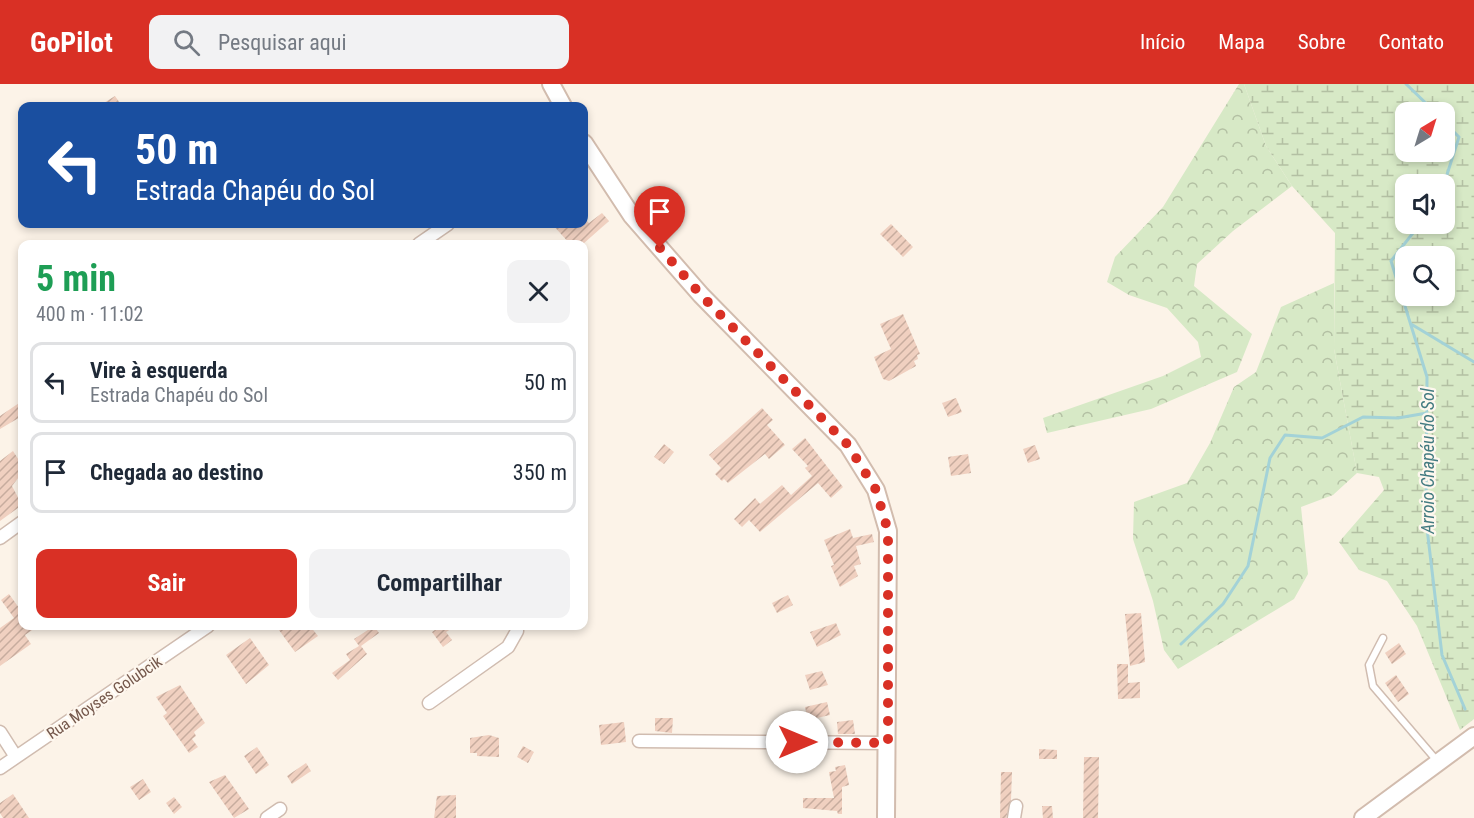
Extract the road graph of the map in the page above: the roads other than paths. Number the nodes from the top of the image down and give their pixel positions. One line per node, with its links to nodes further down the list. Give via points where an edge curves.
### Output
1 (551, 84): 2 (main road)
2 (561, 102)
3 (588, 149): 15 (main road, via 632,216 701,295 848,445 876,490 888,531)
4 (442, 228): 5 (street)
5 (425, 240)
6 (18, 525): 7 (street)
7 (0, 538)
8 (202, 630): 16 (street, Rua Moyses Golubcik)
9 (517, 630): 11 (street, via 508,647)
10 (1383, 638): 17 (lane, via 1369,665 1372,686)
11 (429, 703)
12 (0, 732): 16 (street)
13 (1474, 736): 17 (main road)
14 (639, 741): 15 (street)
15 (888, 743): 21 (main road)
16 (16, 757): 18 (street, Rua Moyses Golubcik)
17 (1438, 762): 22 (main road)
18 (0, 768)
19 (280, 808): 20 (street)
20 (267, 818)
21 (886, 818)
22 (1363, 818)

